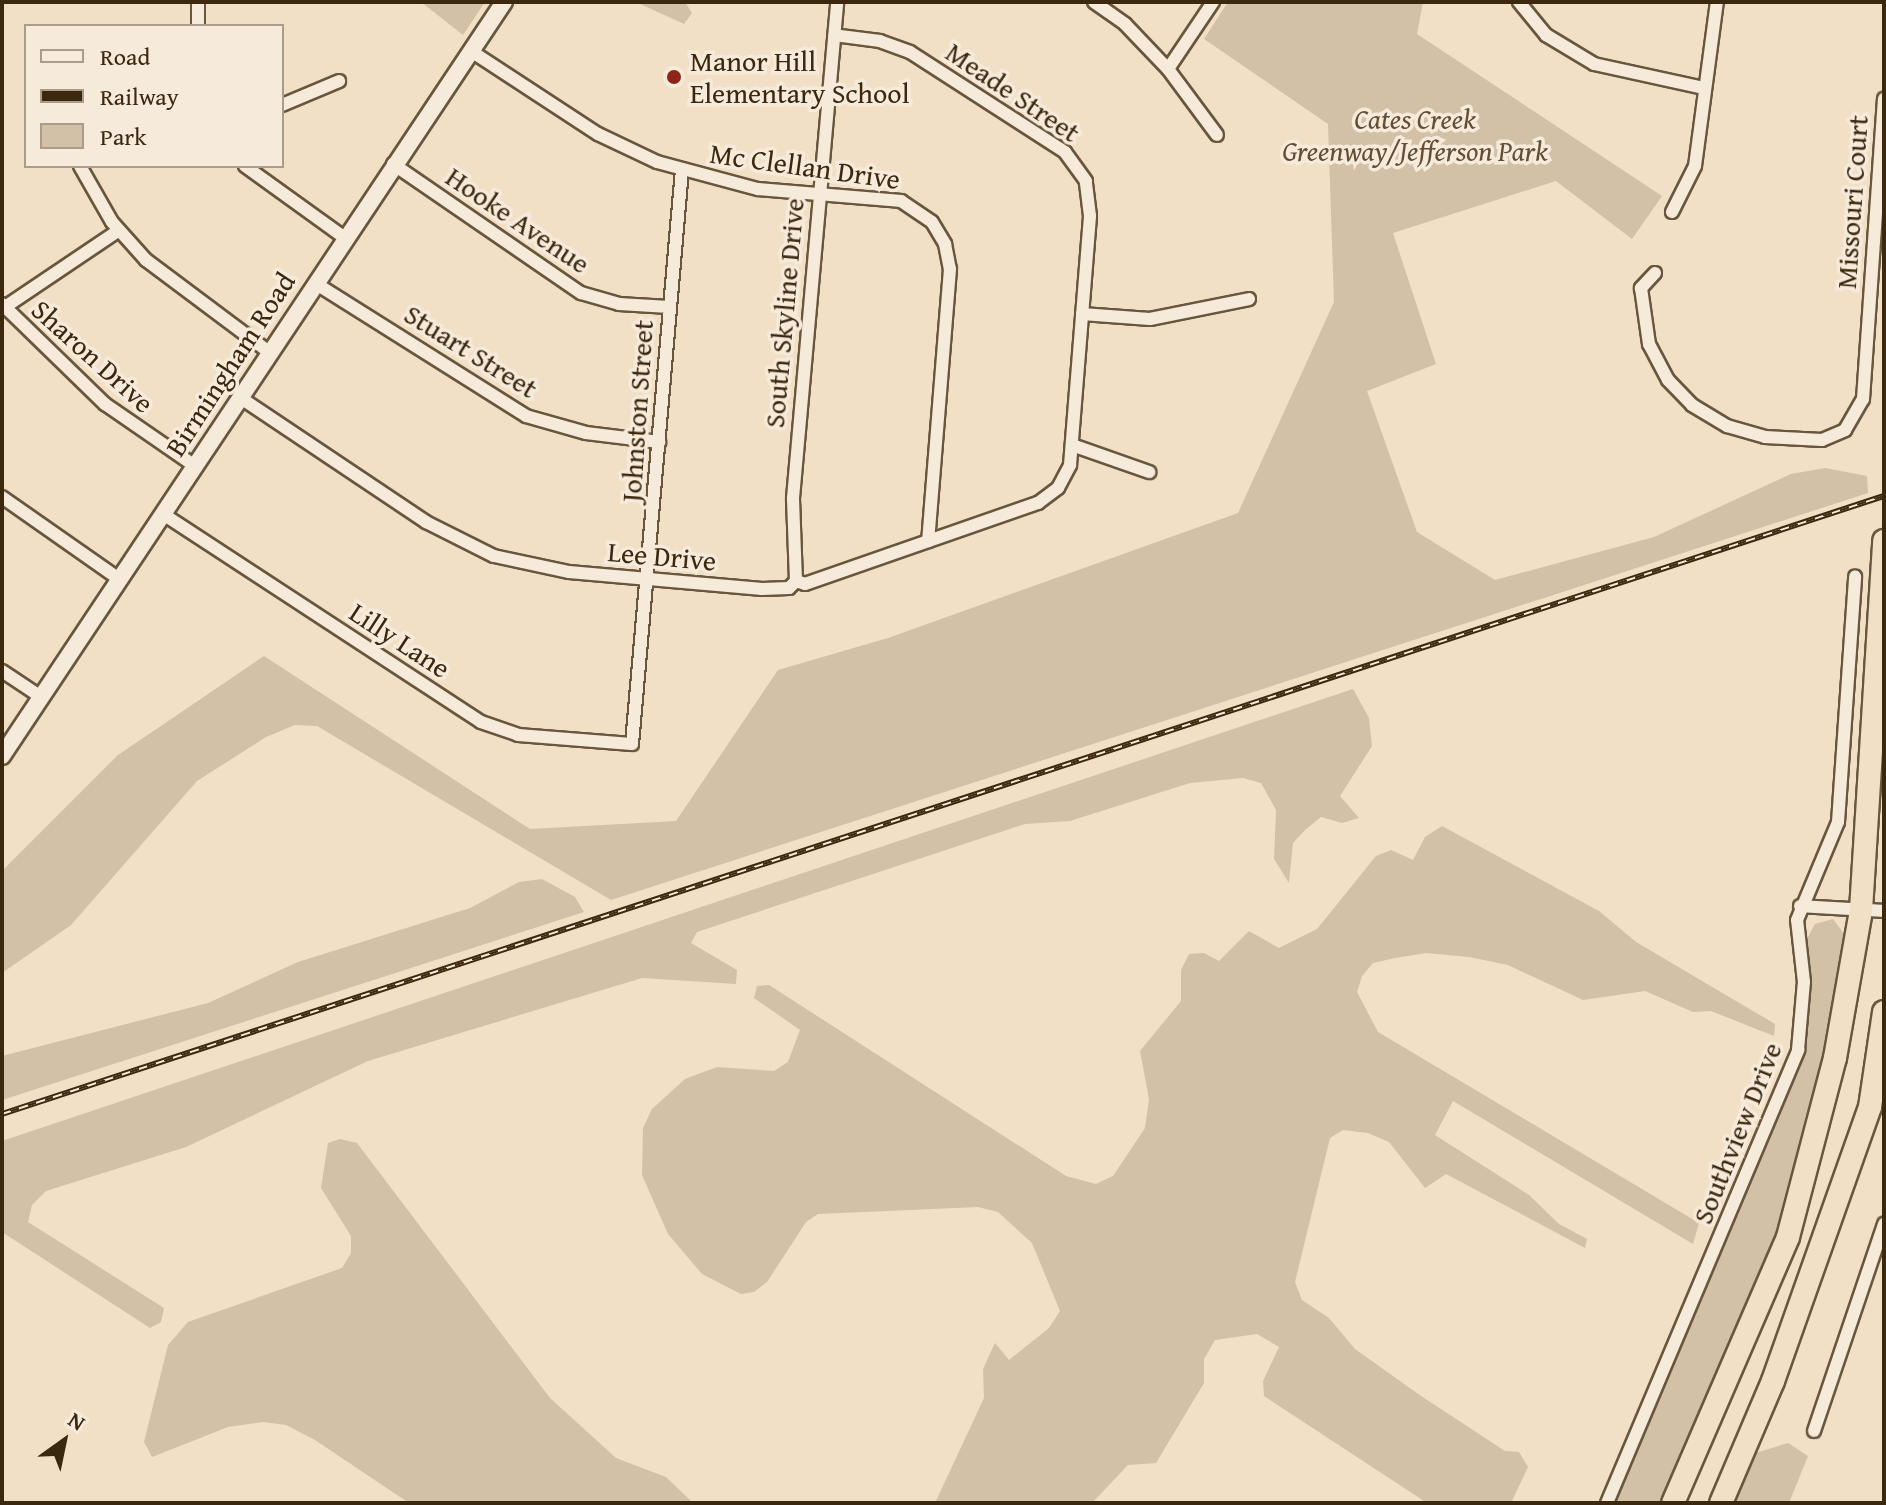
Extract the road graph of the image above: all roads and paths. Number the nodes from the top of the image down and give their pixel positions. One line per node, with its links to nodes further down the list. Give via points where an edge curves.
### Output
1 (198, 2): 8 (street)
2 (504, 2): 10 (street, Birmingham Road)
3 (837, 2): 9 (street, South Skyline Drive)
4 (1094, 2): 11 (street, via 1125,24)
5 (1213, 2): 11 (street)
6 (1519, 2): 13 (street, via 1546,35 1594,64)
7 (1717, 2): 13 (street)
8 (198, 24)
9 (834, 35): 21 (street, South Skyline Drive); 32 (street, Meade Street, via 880,41 910,52 1075,162 1091,202)
10 (471, 51): 17 (street, Birmingham Road); 20 (street, Mc Clellan Drive, via 598,134)
11 (1168, 69): 16 (street)
12 (339, 81): 15 (street)
13 (1704, 88): 22 (street, via 1695,166)
14 (1884, 99): 30 (street, Missouri Court)
15 (284, 104)
16 (1217, 135)
17 (393, 164): 24 (street, Birmingham Road); 29 (street, Hooke Avenue, via 581,293 619,304)
18 (81, 168): 23 (street)
19 (248, 168): 24 (street)
20 (682, 170): 21 (street, Mc Clellan Drive, via 758,189); 29 (street, Johnston Street)
21 (819, 194): 41 (street, Mc Clellan Drive, via 901,201 923,214 945,244 950,269); 47 (street, South Skyline Drive, via 793,498)
22 (1672, 212)
23 (119, 230): 28 (street); 33 (street, via 160,273)
24 (345, 238): 26 (street, Birmingham Road)
25 (1655, 273): 30 (street, Missouri Court, via 1641,288 1641,307 1649,344 1668,380 1714,420 1765,437 1833,438 1852,424 1863,399)
26 (315, 283): 33 (street, Birmingham Road); 35 (street, Stuart Street, via 526,416 586,433)
27 (1249, 299): 32 (street, via 1150,319)
28 (3, 307): 37 (street, Sharon Drive, via 105,404)
29 (669, 307): 35 (street, Johnston Street)
30 (1868, 309): 31 (street, Missouri Court)
31 (1884, 310)
32 (1082, 314): 36 (street, Meade Street)
33 (269, 352): 34 (street, Birmingham Road)
34 (241, 398): 37 (street, Birmingham Road); 46 (street, Lee Drive, via 459,541 531,566)
35 (659, 442): 46 (street, Johnston Street)
36 (1072, 445): 38 (street); 41 (street, Lee Drive, via 1066,478 1049,497)
37 (195, 466): 40 (street, Birmingham Road)
38 (1149, 472)
39 (2, 497): 45 (street)
40 (163, 514): 45 (street, Birmingham Road); 50 (street, Lilly Lane, via 481,722 518,735)
41 (928, 541): 47 (street, Lee Drive, via 805,584)
42 (1884, 541): 43 (highway)
43 (1884, 548): 53 (highway)
44 (1855, 577): 52 (street, Southview Drive, via 1838,822)
45 (119, 579): 49 (street, Birmingham Road)
46 (649, 579): 47 (street, Lee Drive, via 762,589 789,588); 50 (street, Johnston Street)
47 (796, 581)
48 (2, 671): 49 (street)
49 (41, 697): 51 (street, Birmingham Road)
50 (632, 744)
51 (2, 756)
52 (1800, 906): 53 (street); 58 (street, Southview Drive, via 1797,933 1804,987 1798,1050)
53 (1861, 910): 54 (street); 59 (highway, via 1835,1058 1788,1237)
54 (1884, 911)
55 (1884, 1012): 60 (highway, via 1870,1107 1773,1381)
56 (1884, 1224): 57 (street)
57 (1814, 1431)
58 (1607, 1503)
59 (1673, 1503)
60 (1721, 1503)

